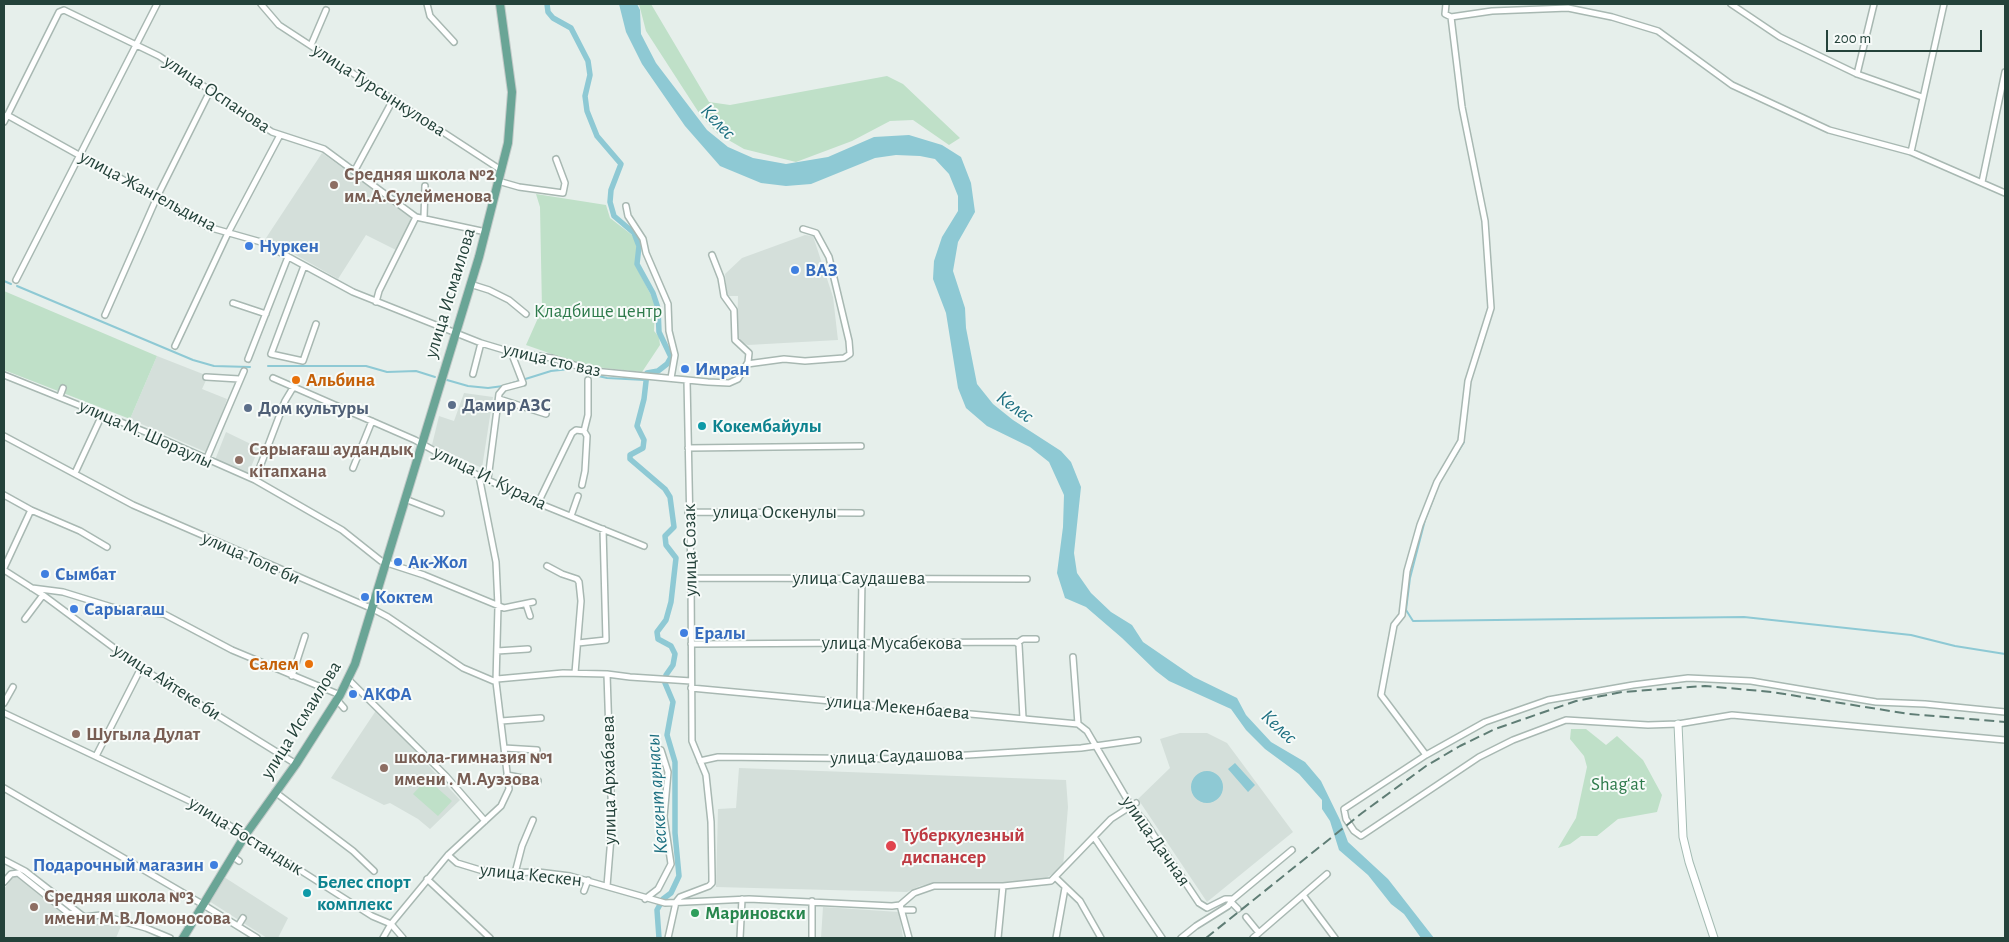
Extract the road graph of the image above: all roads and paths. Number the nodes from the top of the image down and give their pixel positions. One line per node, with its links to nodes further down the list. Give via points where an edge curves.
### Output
1 (157, 4): 14 (street)
2 (262, 4): 15 (street, улица Турсынкулова, via 279,24)
3 (426, 4): 13 (street, via 430,16)
4 (500, 4): 28 (main road, улица Исмаилова, via 514,80 512,120)
5 (1446, 4): 12 (street, via 1445,14)
6 (1494, 4): 11 (street)
7 (1731, 4): 17 (street, via 1780,37)
8 (1874, 4): 17 (street)
9 (1944, 4): 20 (street)
10 (326, 10): 15 (street)
11 (1492, 11): 12 (street); 24 (street, via 1568,8 1612,16 1658,31 1732,85 1829,130)
12 (1451, 17): 148 (street, via 1462,106 1485,221 1491,308 1468,382 1461,441 1437,482 1407,570 1402,615 1394,625 1381,695)
13 (454, 42)
14 (137, 44): 18 (street, улица Оспанова); 21 (street, улица Оспанова, via 62,10); 25 (street)
15 (311, 45): 19 (street, улица Турсынкулова)
16 (2005, 72): 30 (street)
17 (1856, 74): 20 (street)
18 (210, 91): 23 (street, улица Оспанова); 33 (street)
19 (394, 98): 27 (street); 28 (street, улица Турсынкулова)
20 (1922, 98): 24 (street)
21 (7, 111): 22 (street); 25 (street, улица Жангельдина)
22 (4, 122)
23 (280, 135): 27 (street, улица Оспанова, via 324,149); 39 (street)
24 (1911, 152): 30 (street)
25 (81, 155): 33 (street, улица Жангельдина); 43 (street)
26 (556, 159): 29 (street, via 565,183 564,191 537,192)
27 (355, 170): 35 (street, улица Оспанова)
28 (502, 170): 29 (main road, улица Исмаилова)
29 (498, 181): 38 (main road, улица Исмаилова)
30 (1982, 182): 32 (street)
31 (425, 186): 36 (street)
32 (2005, 193)
33 (157, 197): 39 (street, улица Жангельдина, via 208,227); 49 (street)
34 (626, 206): 62 (street, via 628,216 643,239 668,304 669,331 675,355)
35 (416, 217): 36 (street); 45 (street)
36 (424, 217): 38 (street)
37 (803, 229): 56 (street, via 816,232 829,257 850,354 847,357)
38 (486, 232): 44 (main road, улица Исмаилова)
39 (228, 233): 41 (street, улица Жангельдина, via 250,238); 53 (street)
40 (712, 255): 56 (street, via 724,296 734,310 735,340 749,353)
41 (288, 257): 42 (street, улица Жангельдина); 47 (street)
42 (304, 266): 45 (street, улица Жангельдина); 50 (street, via 271,354 303,361)
43 (16, 280)
44 (470, 284): 48 (street, via 509,300); 51 (main road, улица Исмаилова)
45 (376, 302): 51 (street, улица Жангельдина)
46 (233, 303): 47 (street)
47 (266, 314): 55 (street)
48 (526, 314)
49 (105, 315)
50 (316, 324)
51 (455, 334): 52 (street, улица сто ваз); 75 (main road, улица Исмаилова)
52 (481, 343): 54 (street, улица сто ваз); 58 (street)
53 (175, 346)
54 (511, 352): 62 (street, улица сто ваз, via 552,358 600,372); 69 (street, via 523,383 504,388)
55 (248, 359)
56 (747, 364): 65 (street, улица сто ваз, via 738,378 729,382)
57 (244, 371): 63 (street)
58 (473, 374)
59 (4, 375): 68 (street, улица М. Шораулы)
60 (206, 378): 63 (street)
61 (273, 378): 66 (street, улица И. Курала)
62 (671, 378): 65 (street, улица сто ваз)
63 (239, 379): 78 (street)
64 (588, 380): 73 (street, via 588,415)
65 (687, 380): 77 (street, улица Созак)
66 (294, 386): 72 (street, улица И. Курала); 83 (street)
67 (63, 388): 68 (street)
68 (60, 396): 71 (street, улица М. Шораулы)
69 (498, 399): 70 (street); 82 (street)
70 (546, 414)
71 (102, 415): 78 (street, улица М. Шораулы); 80 (street)
72 (372, 421): 75 (street, улица И. Курала); 79 (street)
73 (584, 431): 84 (street, via 587,436 586,471); 88 (street, via 572,433)
74 (4, 436): 80 (street, улица Толе би)
75 (421, 444): 81 (street, улица И. Курала); 87 (main road, улица Исмаилова)
76 (861, 446): 77 (street)
77 (688, 448): 90 (street, улица Созак)
78 (206, 460): 83 (street, улица М. Шораулы)
79 (353, 468)
80 (75, 473): 110 (street, улица Толе би, via 133,505)
81 (479, 476): 82 (street, улица И. Курала); 109 (street, via 496,562)
82 (488, 479): 88 (street, улица И. Курала)
83 (254, 480): 97 (street, улица М. Шораулы, via 342,530)
84 (582, 485)
85 (4, 495): 89 (street)
86 (578, 496): 93 (street)
87 (405, 499): 91 (street); 97 (main road, улица Исмаилова)
88 (538, 502): 93 (street, улица И. Курала)
89 (30, 510): 96 (street, via 80,531); 99 (street)
90 (688, 512): 92 (street, улица Оскенулы); 101 (street, улица Созак)
91 (441, 513)
92 (861, 513)
93 (571, 516): 94 (street, улица И. Курала)
94 (604, 529): 95 (street, улица И. Курала); 116 (street, via 606,640)
95 (644, 546)
96 (107, 547)
97 (386, 562): 109 (street, улица М. Шораулы); 110 (main road, улица Исмаилова)
98 (547, 566): 100 (street)
99 (4, 569): 105 (street, улица Айтеке би)
100 (562, 574): 103 (street); 116 (street, via 579,582)
101 (692, 578): 102 (street, улица Саудашева); 118 (street, улица Созак)
102 (862, 578): 104 (street, улица Саудашева); 115 (street)
103 (557, 579)
104 (1027, 579)
105 (32, 588): 106 (street, улица Айтеке би); 125 (street, via 63,592 118,609 164,614 232,650)
106 (43, 595): 112 (street); 122 (street, улица Айтеке би)
107 (533, 602): 108 (street)
108 (526, 604): 109 (street, via 506,609); 111 (street)
109 (498, 606): 120 (street)
110 (372, 609): 126 (main road, улица Исмаилова); 127 (street, улица Толе би, via 463,668)
111 (530, 616)
112 (25, 619)
113 (305, 636): 125 (street)
114 (1036, 639): 117 (street, улица Мусабекова)
115 (861, 642): 117 (street, улица Мусабекова); 118 (street, улица Мусабекова); 133 (street)
116 (578, 643): 123 (street)
117 (1017, 643): 138 (street)
118 (691, 644): 128 (street, улица Созак)
119 (528, 649): 120 (street)
120 (497, 651): 127 (street)
121 (1073, 657): 140 (street)
122 (141, 668): 149 (street); 151 (street, улица Айтеке би)
123 (575, 673): 124 (street, улица Толе би); 127 (street, улица Толе би)
124 (607, 674): 128 (street, улица Толе би); 173 (street, улица Архабаева, via 612,825)
125 (292, 676): 131 (street)
126 (349, 680): 131 (main road, улица Исмаилова); 157 (street, via 446,776)
127 (496, 680): 139 (street)
128 (691, 680): 130 (street, улица Созак)
129 (13, 688): 132 (street)
130 (691, 688): 133 (street, улица Мекенбаева); 150 (street, улица Созак, via 692,741)
131 (338, 697): 134 (street); 151 (main road, улица Исмаилова)
132 (4, 703)
133 (860, 705): 138 (street, улица Мекенбаева)
134 (344, 708)
135 (2005, 712): 148 (street, via 1876,702 1750,681 1688,678 1548,700 1485,722)
136 (4, 713): 149 (street, улица Бостандык)
137 (541, 718): 139 (street)
138 (1022, 718): 140 (street, улица Мекенбаева)
139 (501, 721): 145 (street)
140 (1078, 724): 144 (street, via 1087,731)
141 (1678, 724): 143 (street, via 1732,715); 148 (street, via 1566,720 1479,757 1361,836 1354,831 1344,809); 209 (street, via 1683,837 1688,862)
142 (1138, 740): 144 (street, улица Саудашова)
143 (2005, 740)
144 (1094, 746): 150 (street, улица Саудашова, via 903,759 726,757); 158 (street, улица Дачная)
145 (504, 748): 146 (street); 152 (street)
146 (537, 750)
147 (661, 750): 178 (street, via 668,772 664,817 671,864 658,889)
148 (1426, 755)
149 (96, 756): 161 (street, улица Бостандык, via 196,804)
150 (700, 761): 183 (street, улица Созак, via 706,775 714,882 680,898)
151 (296, 764): 155 (main road, улица Исмаилова)
152 (507, 775): 153 (street); 160 (street, via 509,789 505,801)
153 (538, 781)
154 (4, 788): 182 (street)
155 (275, 792): 161 (main road, улица Исмаилова); 166 (street, via 353,851)
156 (460, 798): 157 (street)
157 (469, 804): 160 (street)
158 (1133, 804): 162 (street, via 1111,819); 181 (street, улица Дачная, via 1201,905 1207,908 1228,898)
159 (533, 820): 167 (street)
160 (485, 821): 164 (street)
161 (246, 834): 182 (main road, улица Исмаилова, via 235,859); 190 (street, улица Бостандык, via 372,916)
162 (1094, 837): 169 (street); 206 (street)
163 (1292, 850): 181 (street)
164 (448, 855): 167 (street, улица Кескен, via 457,863 471,868); 170 (street)
165 (4, 860): 187 (street, via 25,871)
166 (374, 871)
167 (515, 873): 171 (street, улица Кескен, via 554,873)
168 (1327, 874): 177 (street)
169 (1056, 878): 174 (street); 175 (street)
170 (427, 879): 190 (street); 198 (street)
171 (588, 880): 173 (street, улица Кескен); 176 (street)
172 (4, 882): 187 (street, via 11,874 18,873 68,913)
173 (606, 886): 178 (street, улица Кескен)
174 (1003, 886): 184 (street, via 934,886 914,893); 203 (street)
175 (1066, 888): 204 (street); 205 (street, via 1080,901)
176 (584, 891)
177 (1303, 895): 192 (street); 208 (street)
178 (644, 899): 183 (street, улица Кескен)
179 (742, 899): 180 (street, улица Кескен); 183 (street, улица Кескен); 200 (street)
180 (812, 901): 184 (street, улица Кескен); 201 (street)
181 (1232, 901): 185 (street); 207 (street)
182 (202, 904): 191 (street); 194 (main road, улица Исмаилова)
183 (675, 904): 199 (street)
184 (901, 907): 186 (street, улица Кескен); 202 (street)
185 (1238, 909)
186 (913, 910)
187 (81, 915): 193 (street, via 88,918 101,915)
188 (1246, 917): 192 (street)
189 (243, 918): 191 (street)
190 (391, 924): 196 (street); 197 (street)
191 (238, 926): 195 (street)
192 (1257, 936)
193 (170, 938)
194 (183, 938)
195 (257, 938)
196 (383, 938)
197 (403, 938)
198 (490, 938)
199 (668, 938)
200 (740, 938)
201 (812, 938)
202 (909, 938)
203 (998, 938)
204 (1056, 938)
205 (1101, 938)
206 (1162, 938)
207 (1181, 938)
208 (1335, 938)
209 (1714, 938)

